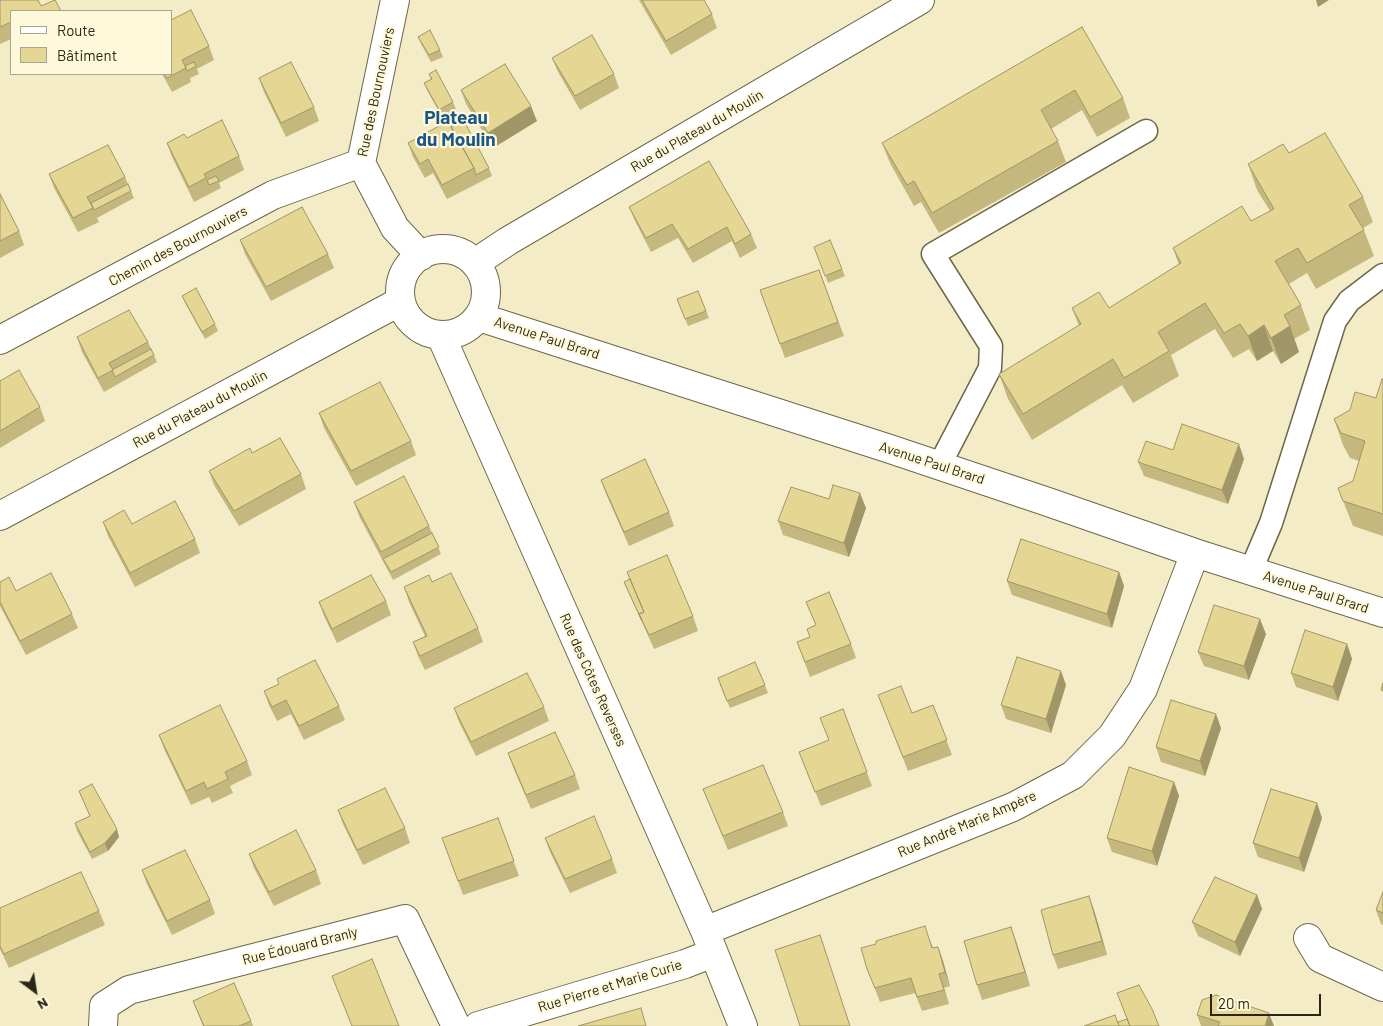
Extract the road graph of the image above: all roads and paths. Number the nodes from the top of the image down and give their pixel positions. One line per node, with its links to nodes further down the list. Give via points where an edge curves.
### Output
1 (395, 0): 4 (street, Rue des Bournouviers)
2 (920, 0): 6 (street, Rue du Plateau du Moulin)
3 (1146, 131): 12 (lane, via 933,254 991,346 990,368)
4 (361, 163): 5 (street, Rue des Bournouviers, via 395,228); 11 (street, Chemin des Bournouviers, via 273,195)
5 (421, 256): 6 (street, via 435,250 450,250 464,254); 8 (street, via 404,275)
6 (475, 263): 9 (street, via 487,289)
7 (1383, 275): 15 (lane, via 1349,301 1335,321 1271,523)
8 (401, 301): 10 (street, via 415,325 427,333); 13 (street, Rue du Plateau du Moulin)
9 (479, 317): 10 (street, via 456,334); 12 (street, Avenue Paul Brard)
10 (441, 336): 18 (street, Rue des Côtes Reverses)
11 (0, 340)
12 (940, 466): 14 (street, Avenue Paul Brard)
13 (0, 516)
14 (1194, 553): 15 (street, Avenue Paul Brard); 18 (street, Rue André Marie Ampère, via 1143,689 1112,736 1073,775 1014,807)
15 (1251, 570): 16 (street, Avenue Paul Brard)
16 (1383, 614)
17 (1308, 938): 19 (street, via 1320,958)
18 (709, 942): 22 (street, Rue Pierre et Marie Curie, via 685,964); 23 (street, Rue des Côtes Reverses)
19 (1383, 987)
20 (104, 1026): 21 (street, Rue Édouard Branly, via 104,1006 129,990 405,919)
21 (456, 1026)
22 (478, 1026)
23 (743, 1026)

